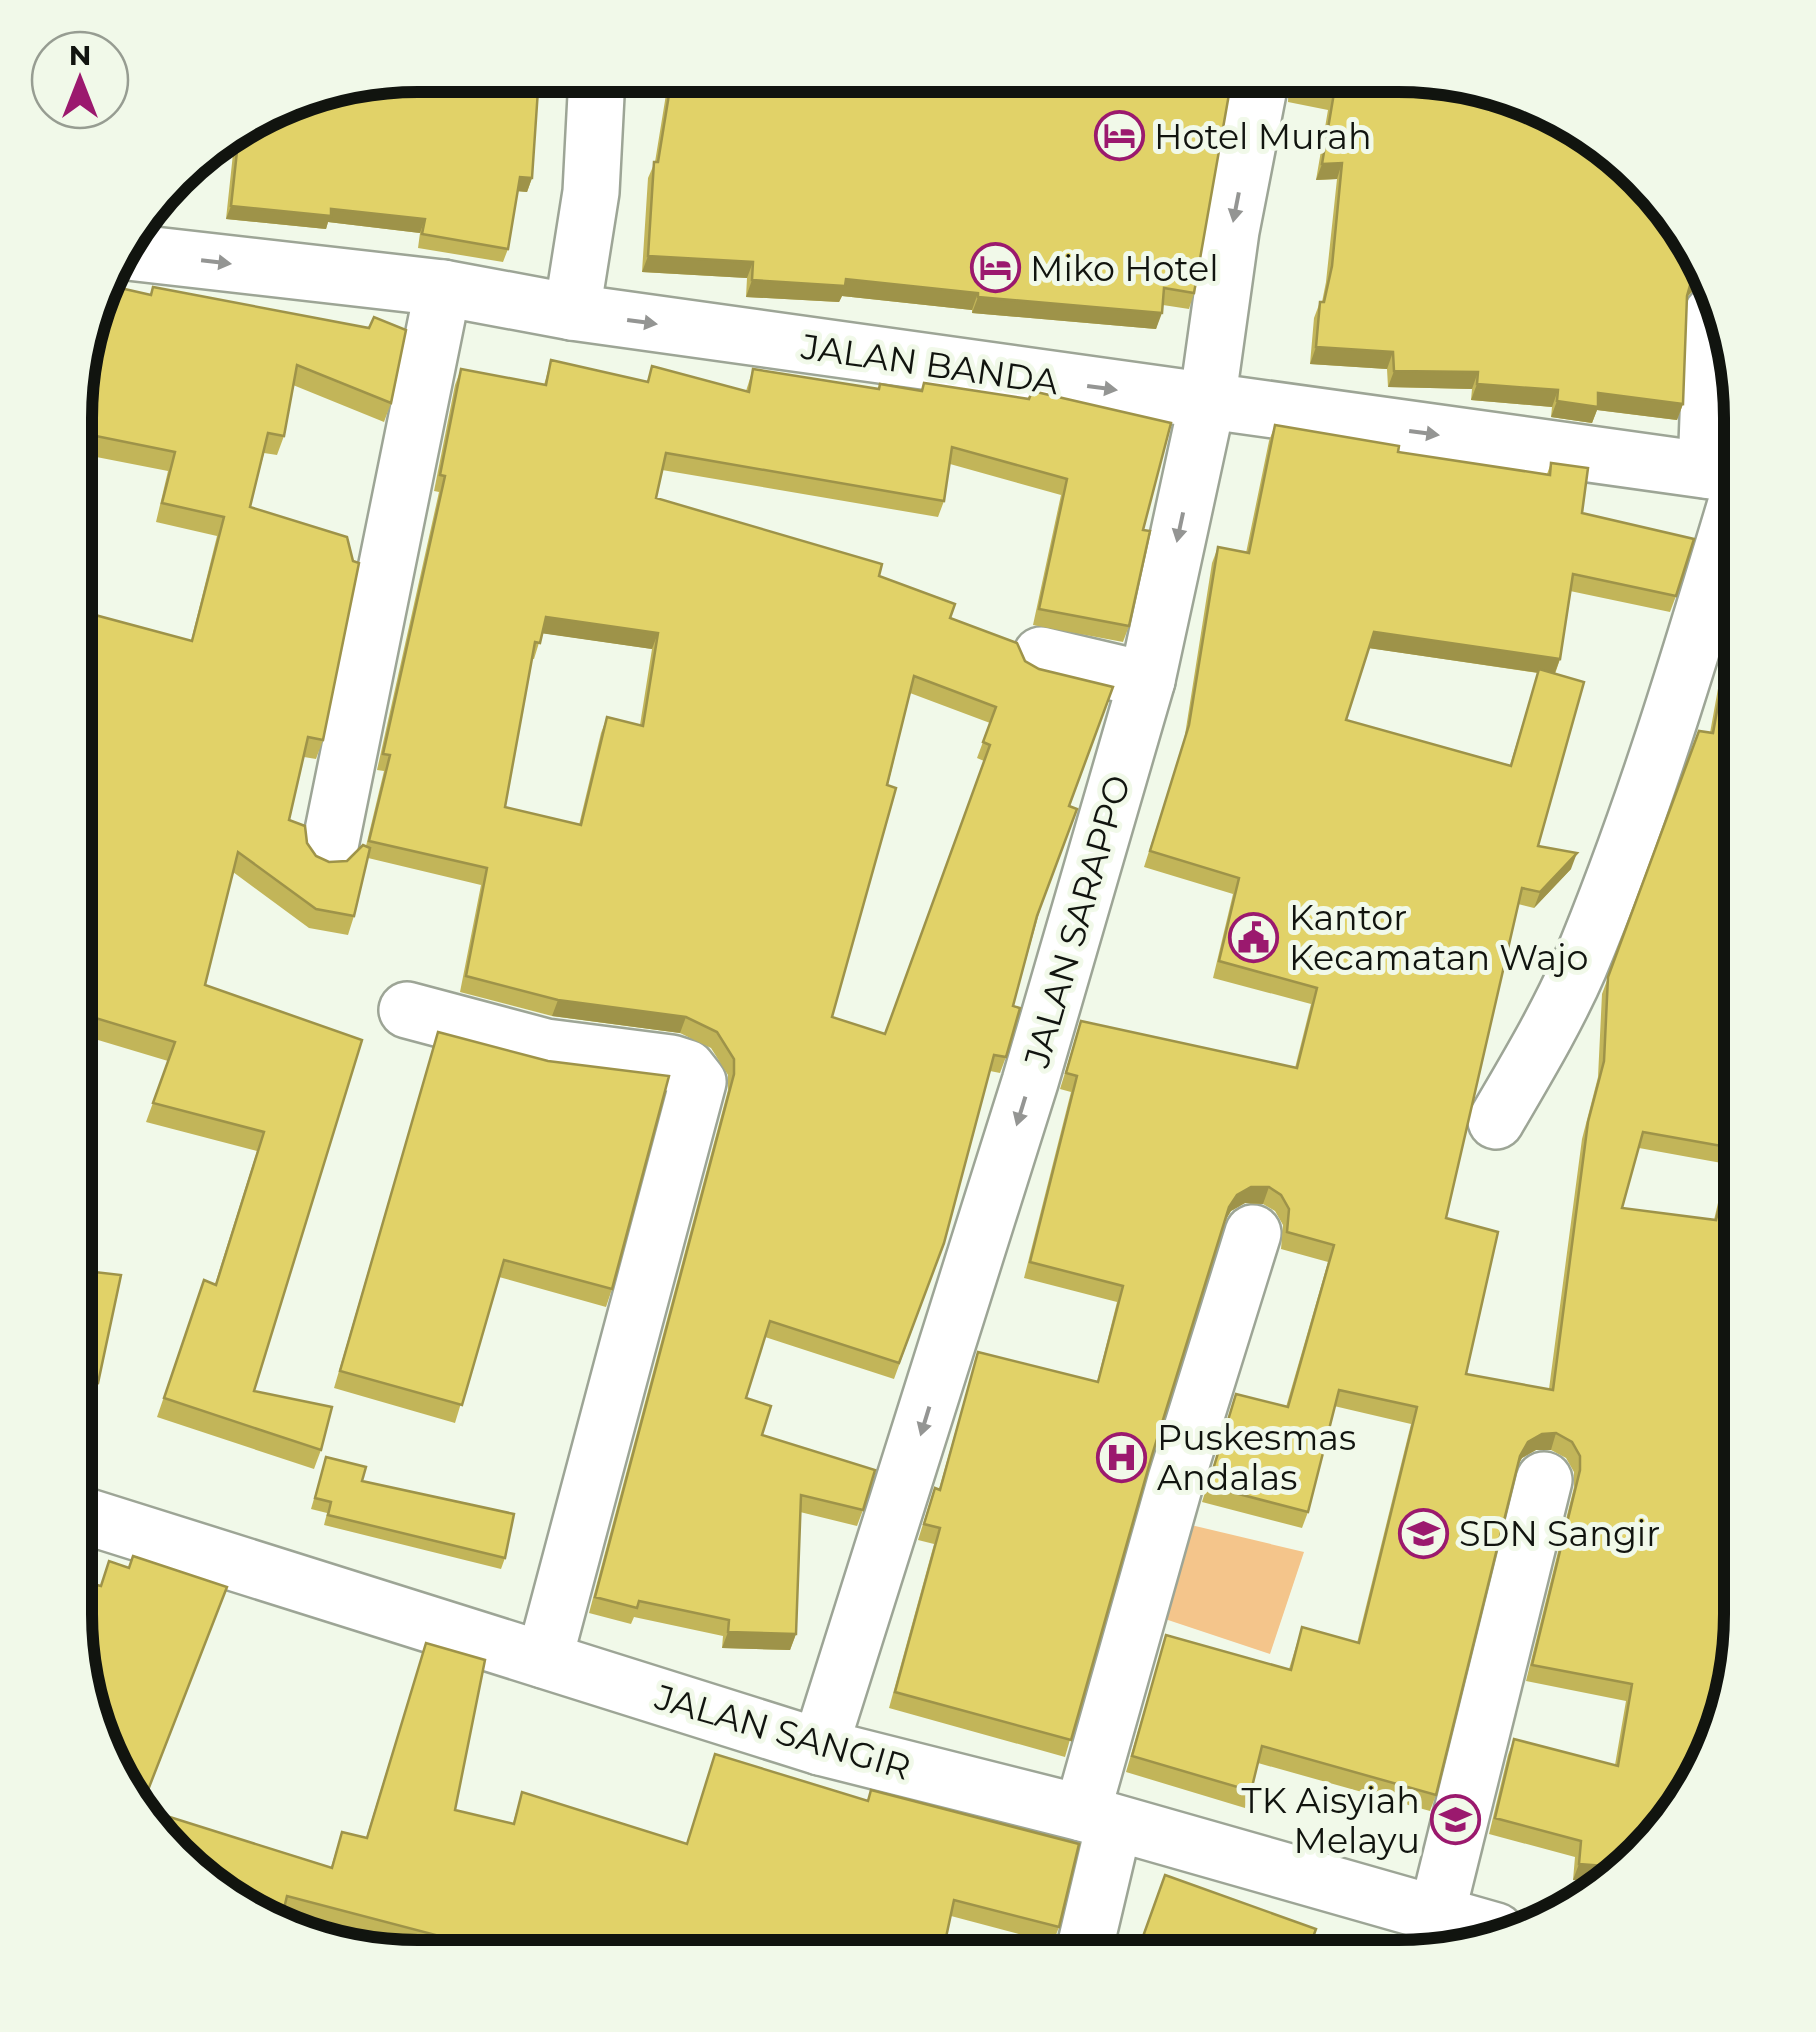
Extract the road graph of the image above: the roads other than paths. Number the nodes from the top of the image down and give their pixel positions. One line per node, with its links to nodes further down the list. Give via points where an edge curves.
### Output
1 (596, 92): 5 (street, via 591,192)
2 (1259, 92): 7 (street, JALAN SARAPPO, one-way to 7, via 1231,231)
3 (138, 253): 4 (street, JALAN BANDA, one-way to 4)
4 (443, 288): 5 (street, JALAN BANDA); 13 (street)
5 (572, 312): 7 (street, JALAN BANDA, one-way to 7)
6 (1716, 350): 8 (street)
7 (1208, 403): 9 (street, JALAN BANDA, one-way to 9); 12 (street, JALAN SARAPPO, one-way to 12)
8 (1723, 420)
9 (1723, 477)
10 (1723, 504): 15 (street, via 1682,680 1612,883 1578,969)
11 (1041, 655): 12 (street)
12 (1147, 680): 20 (street, JALAN SARAPPO, one-way to 20, via 1030,1082)
13 (329, 851)
14 (406, 1010): 19 (street, via 546,1046 671,1062 698,1082)
15 (1496, 1121)
16 (1253, 1233): 21 (street, via 1176,1480)
17 (1544, 1480): 22 (street)
18 (93, 1519): 19 (street, JALAN SANGIR)
19 (544, 1660): 20 (street, JALAN SANGIR)
20 (820, 1747): 21 (street, JALAN SANGIR)
21 (1098, 1819): 22 (street, JALAN SANGIR); 24 (street)
22 (1437, 1913): 23 (street, JALAN SANGIR)
23 (1485, 1927)
24 (1085, 1939)

